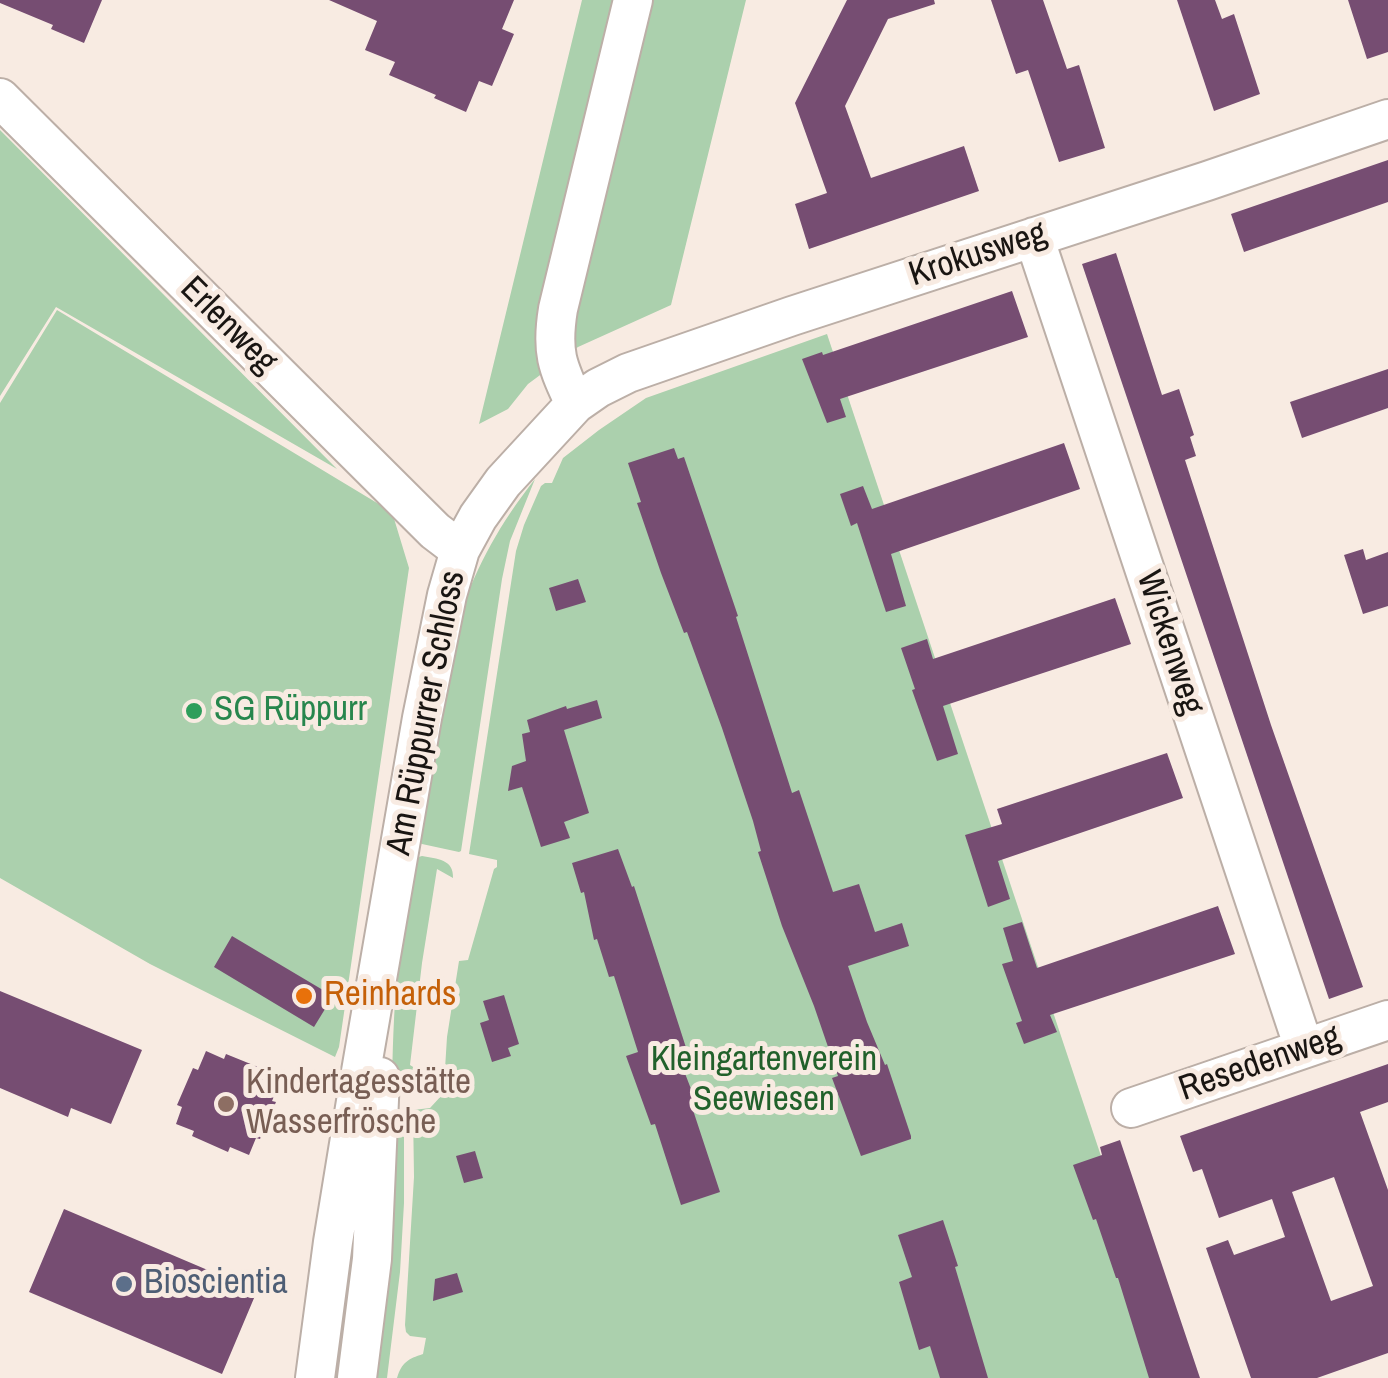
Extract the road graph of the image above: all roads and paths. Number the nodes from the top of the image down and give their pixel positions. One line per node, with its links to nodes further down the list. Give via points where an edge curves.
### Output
1 (633, 0): 5 (street, via 554,334 555,358)
2 (0, 98): 6 (street, Erlenweg, via 434,532)
3 (1388, 119): 4 (street, Krokusweg)
4 (1034, 237): 5 (street, Krokusweg, via 656,362); 9 (street, Wickenweg)
5 (574, 404): 6 (street, Am Rüppurrer Schloss, via 503,482)
6 (460, 550): 7 (street, Am Rüppurrer Schloss, via 422,718)
7 (385, 940): 11 (street, Am Rüppurrer Schloss); 14 (street, Am Rüppurrer Schloss, via 372,1259)
8 (1388, 1020): 9 (street, Resedenweg)
9 (1304, 1048): 10 (street, Resedenweg)
10 (1131, 1108)
11 (325, 1308): 12 (street, Am Rüppurrer Schloss); 13 (street, Am Rüppurrer Schloss)
12 (298, 1378)
13 (315, 1378)
14 (356, 1378)

